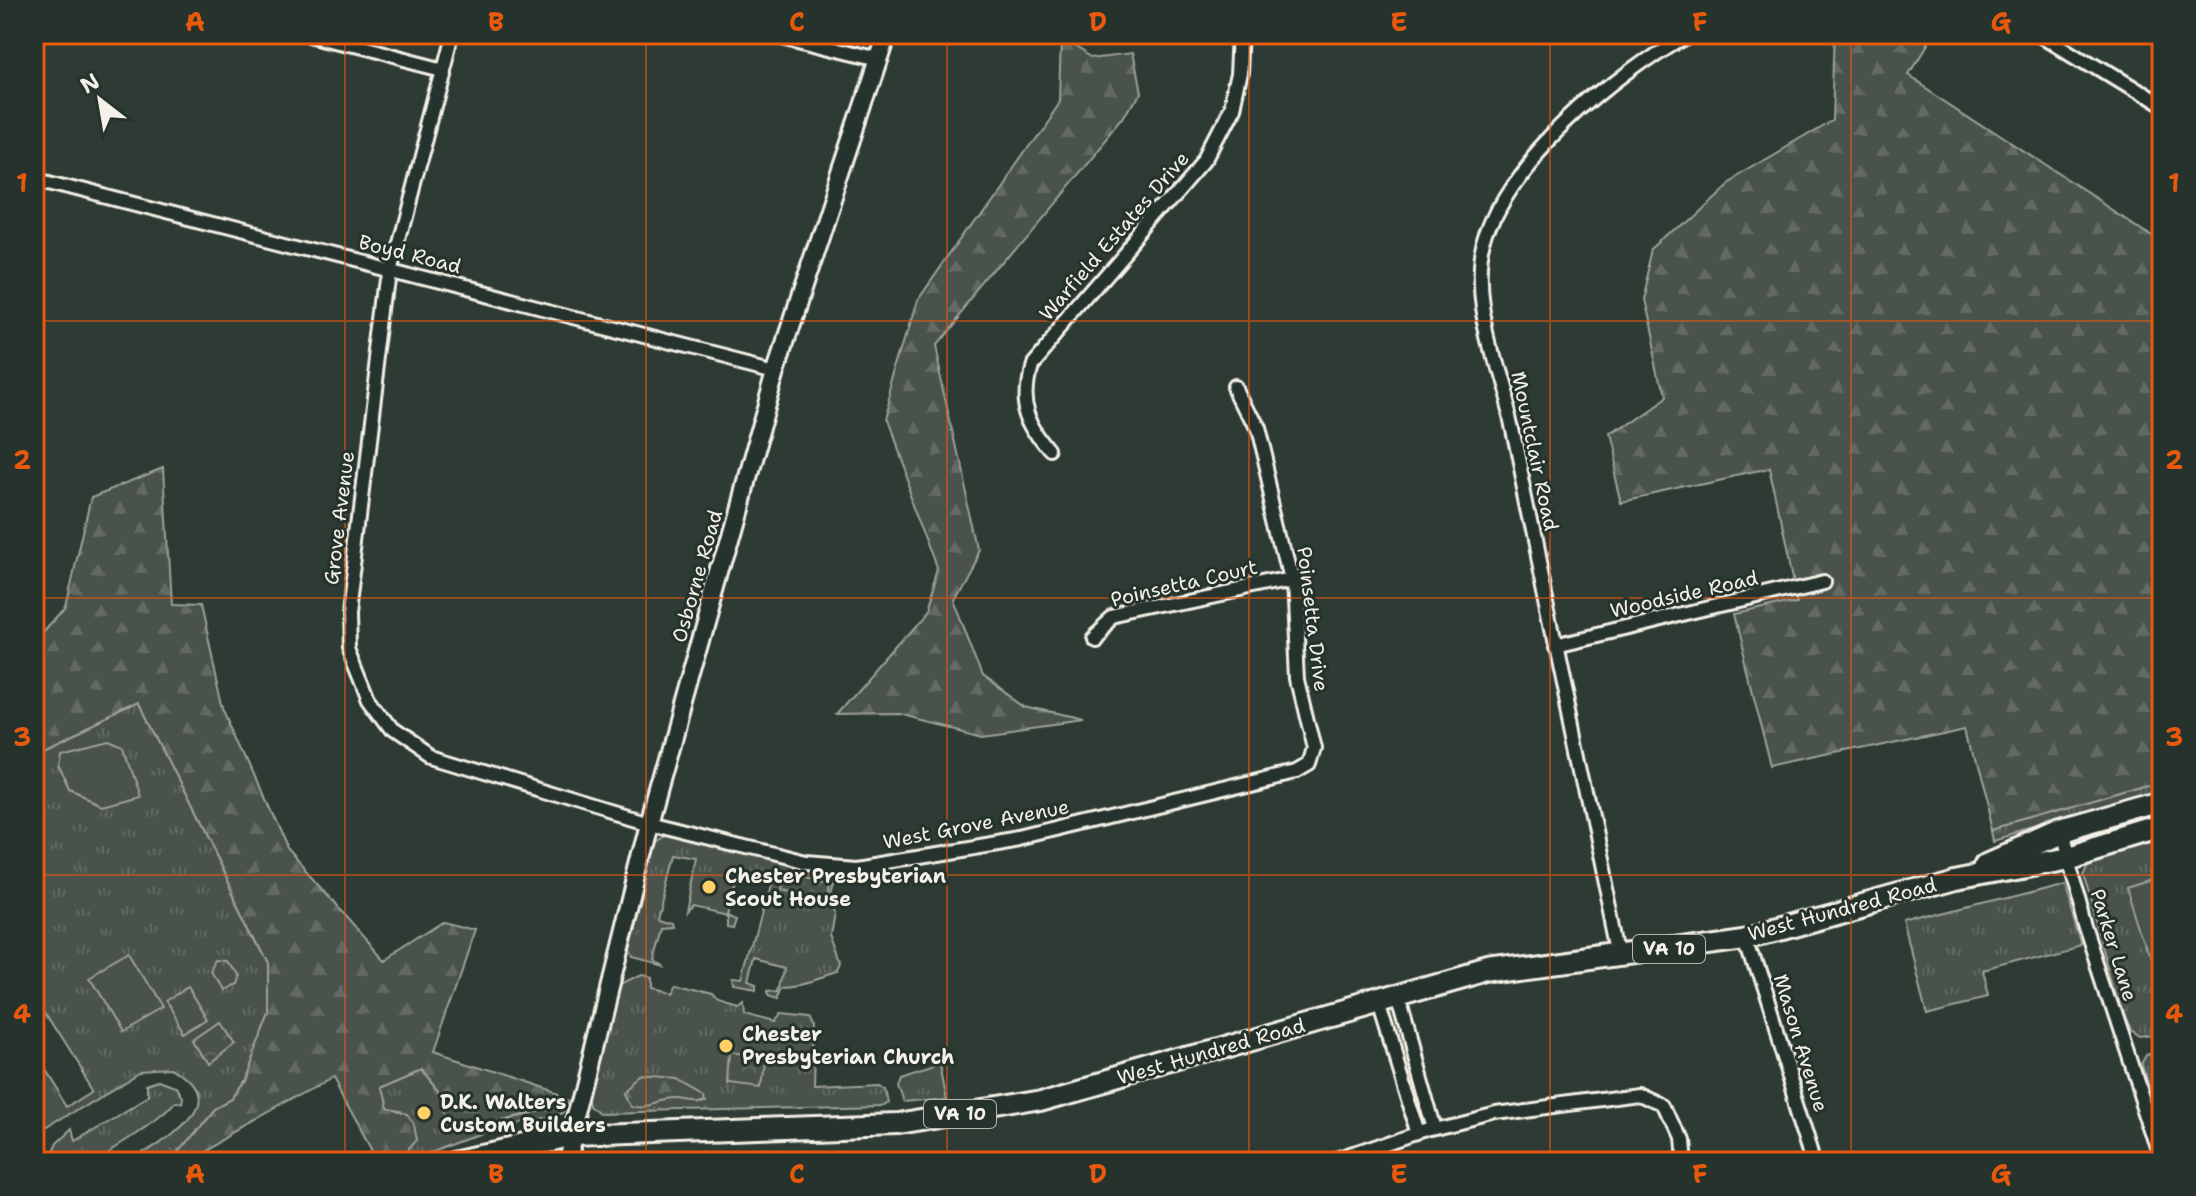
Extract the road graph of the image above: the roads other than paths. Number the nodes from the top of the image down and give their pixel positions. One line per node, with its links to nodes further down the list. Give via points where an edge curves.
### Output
1 (307, 34): 9 (street)
2 (452, 34): 9 (street, Grove Avenue)
3 (777, 34): 8 (street)
4 (887, 34): 8 (street, Osborne Road)
5 (1242, 34): 15 (street, Warfield Estates Drive, via 1232,111 1206,161 1030,365 1025,397 1030,422)
6 (1685, 34): 19 (street, Mountclair Road, via 1614,83 1553,136 1508,196 1484,242 1478,285)
7 (2041, 34): 10 (street)
8 (879, 59): 13 (street, Osborne Road)
9 (443, 69): 12 (street, Grove Avenue)
10 (2162, 108)
11 (34, 178): 12 (street, Boyd Road)
12 (390, 270): 13 (street, Boyd Road); 22 (street, Grove Avenue, via 348,612 349,648 370,700 393,731 431,757)
13 (776, 369): 22 (street, Osborne Road)
14 (1236, 387): 16 (street, Poinsetta Drive, via 1256,428)
15 (1055, 454)
16 (1292, 579): 18 (street, Poinsetta Court, via 1114,617); 20 (street, Poinsetta Drive, via 1297,676 1314,748)
17 (1822, 581): 19 (street, Woodside Road)
18 (1092, 637)
19 (1555, 645): 28 (street, Mountclair Road)
20 (1309, 765): 22 (street, West Grove Avenue, via 1285,776 1025,839 857,866 806,862)
21 (2162, 803): 24 (main road, West Hundred Road / VA 10)
22 (649, 823): 32 (street, Osborne Road)
23 (2162, 828): 25 (main road, West Hundred Road / VA 10)
24 (2059, 832): 25 (street, Parker Lane); 26 (main road, West Hundred Road / VA 10)
25 (2066, 857): 26 (main road, West Hundred Road / VA 10); 33 (street, Parker Lane)
26 (1957, 878): 27 (main road, West Hundred Road / VA 10)
27 (1747, 936): 28 (main road, West Hundred Road / VA 10); 38 (street, Mason Avenue)
28 (1622, 957): 29 (main road, West Hundred Road / VA 10, via 1488,972)
29 (1388, 1001): 30 (street); 31 (street); 32 (main road, West Hundred Road / VA 10, via 1041,1100 896,1124)
30 (1435, 1129): 31 (street); 37 (street, via 1494,1114 1640,1095 1664,1106 1679,1139)
31 (1419, 1134): 36 (street)
32 (570, 1136): 34 (main road, West Hundred Road / VA 10); 35 (street, Osborne Road)
33 (2162, 1161)
34 (457, 1162)
35 (565, 1162)
36 (1337, 1162)
37 (1681, 1162)
38 (1818, 1162)

